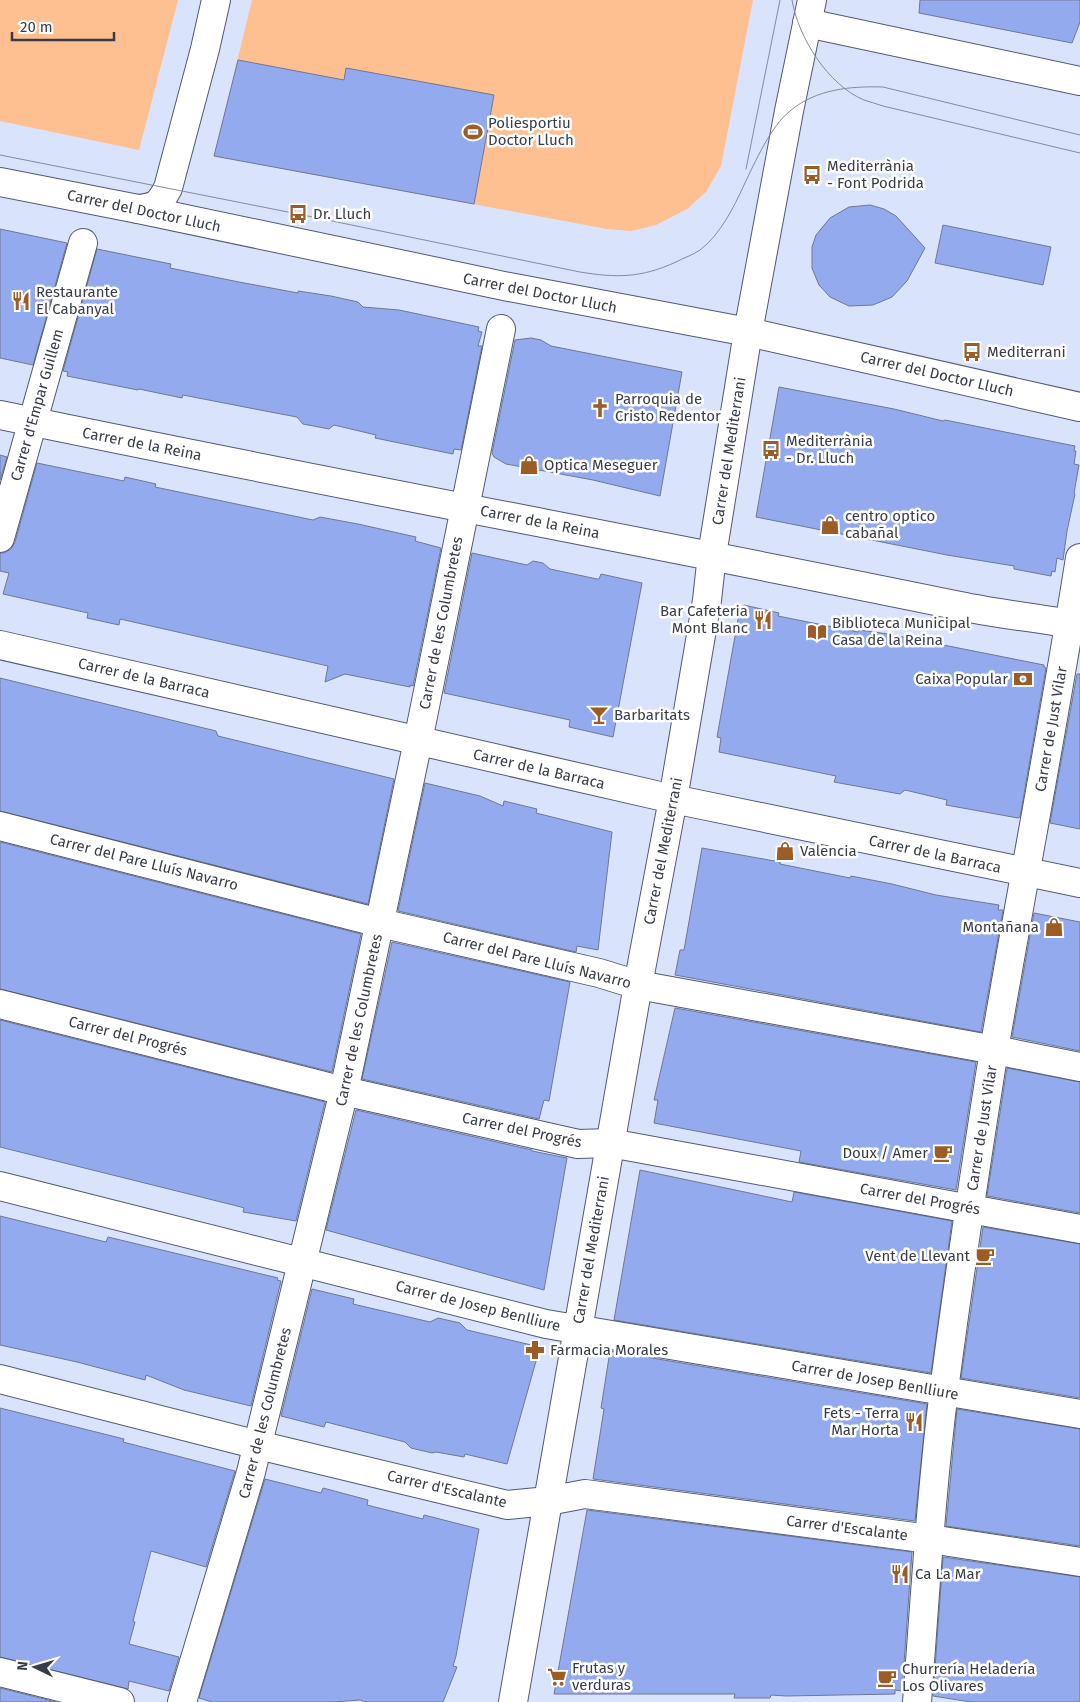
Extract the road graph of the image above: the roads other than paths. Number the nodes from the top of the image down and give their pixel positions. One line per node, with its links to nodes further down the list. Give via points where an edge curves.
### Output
1 (216, 0): 5 (street, via 168,188 161,202)
2 (809, 12): 3 (street); 8 (street, Carrer del Mediterrani)
3 (1080, 81)
4 (0, 182): 5 (street, Carrer del Doctor Lluch)
5 (138, 209): 8 (street, Carrer del Doctor Lluch, via 519,289)
6 (83, 243): 11 (street, Carrer d'Empar Guillem)
7 (501, 328): 12 (street, Carrer de les Columbretes)
8 (748, 332): 9 (street, Carrer del Doctor Lluch); 14 (street, Carrer del Mediterrani)
9 (1080, 407)
10 (0, 415): 11 (street, Carrer de la Reina)
11 (33, 422): 12 (street, Carrer de la Reina); 13 (street, Carrer d'Empar Guillem)
12 (464, 508): 14 (street, Carrer de la Reina); 18 (street, Carrer de les Columbretes)
13 (0, 538)
14 (712, 555): 16 (street, Carrer de la Reina, via 989,612); 19 (street, Carrer del Mediterrani)
15 (1080, 558): 16 (street, Carrer de Just Vilar)
16 (1075, 625): 21 (street, Carrer de Just Vilar)
17 (0, 645): 18 (street, Carrer de la Barraca)
18 (418, 741): 19 (street, Carrer de la Barraca); 23 (street, Carrer de les Columbretes)
19 (673, 799): 21 (street, Carrer de la Barraca); 24 (street, Carrer del Mediterrani)
20 (0, 826): 23 (street, Carrer del Pare Lluís Navarro)
21 (1027, 873): 22 (street, Carrer de la Barraca); 26 (street, Carrer de Just Vilar)
22 (1080, 883)
23 (380, 922): 24 (street, Carrer del Pare Lluís Navarro); 28 (street, Carrer de les Columbretes)
24 (638, 985): 26 (street, Carrer del Pare Lluís Navarro); 29 (street, Carrer del Mediterrani)
25 (0, 1004): 28 (street, Carrer del Progrés)
26 (995, 1050): 27 (street, Carrer del Pare Lluís Navarro); 31 (street, Carrer de Just Vilar)
27 (1080, 1067)
28 (344, 1091): 29 (street, Carrer del Progrés, via 578,1144); 33 (street, Carrer de les Columbretes)
29 (610, 1143): 31 (street, Carrer del Progrés); 34 (street, Carrer del Mediterrani)
30 (0, 1186): 33 (street, Carrer de Josep Benlliure)
31 (970, 1208): 32 (street, Carrer del Progrés); 36 (street, Carrer de Just Vilar)
32 (1080, 1228)
33 (303, 1262): 34 (street, Carrer de Josep Benlliure); 38 (street, Carrer de les Columbretes)
34 (577, 1330): 36 (street, Carrer de Josep Benlliure); 39 (street, Carrer del Mediterrani)
35 (0, 1379): 38 (street, Carrer d'Escalante)
36 (944, 1392): 37 (street, Carrer de Josep Benlliure); 40 (street, Carrer de Just Vilar)
37 (1080, 1414)
38 (258, 1445): 39 (street, Carrer d'Escalante, via 507,1505); 44 (street, Carrer de les Columbretes)
39 (548, 1501): 40 (street, Carrer d'Escalante, via 585,1494); 45 (street, Carrer del Mediterrani)
40 (930, 1539): 41 (street, Carrer d'Escalante); 46 (street, Carrer de Just Vilar)
41 (1080, 1562)
42 (0, 1672): 43 (street)
43 (120, 1702)
44 (182, 1702)
45 (513, 1702)
46 (917, 1702)

